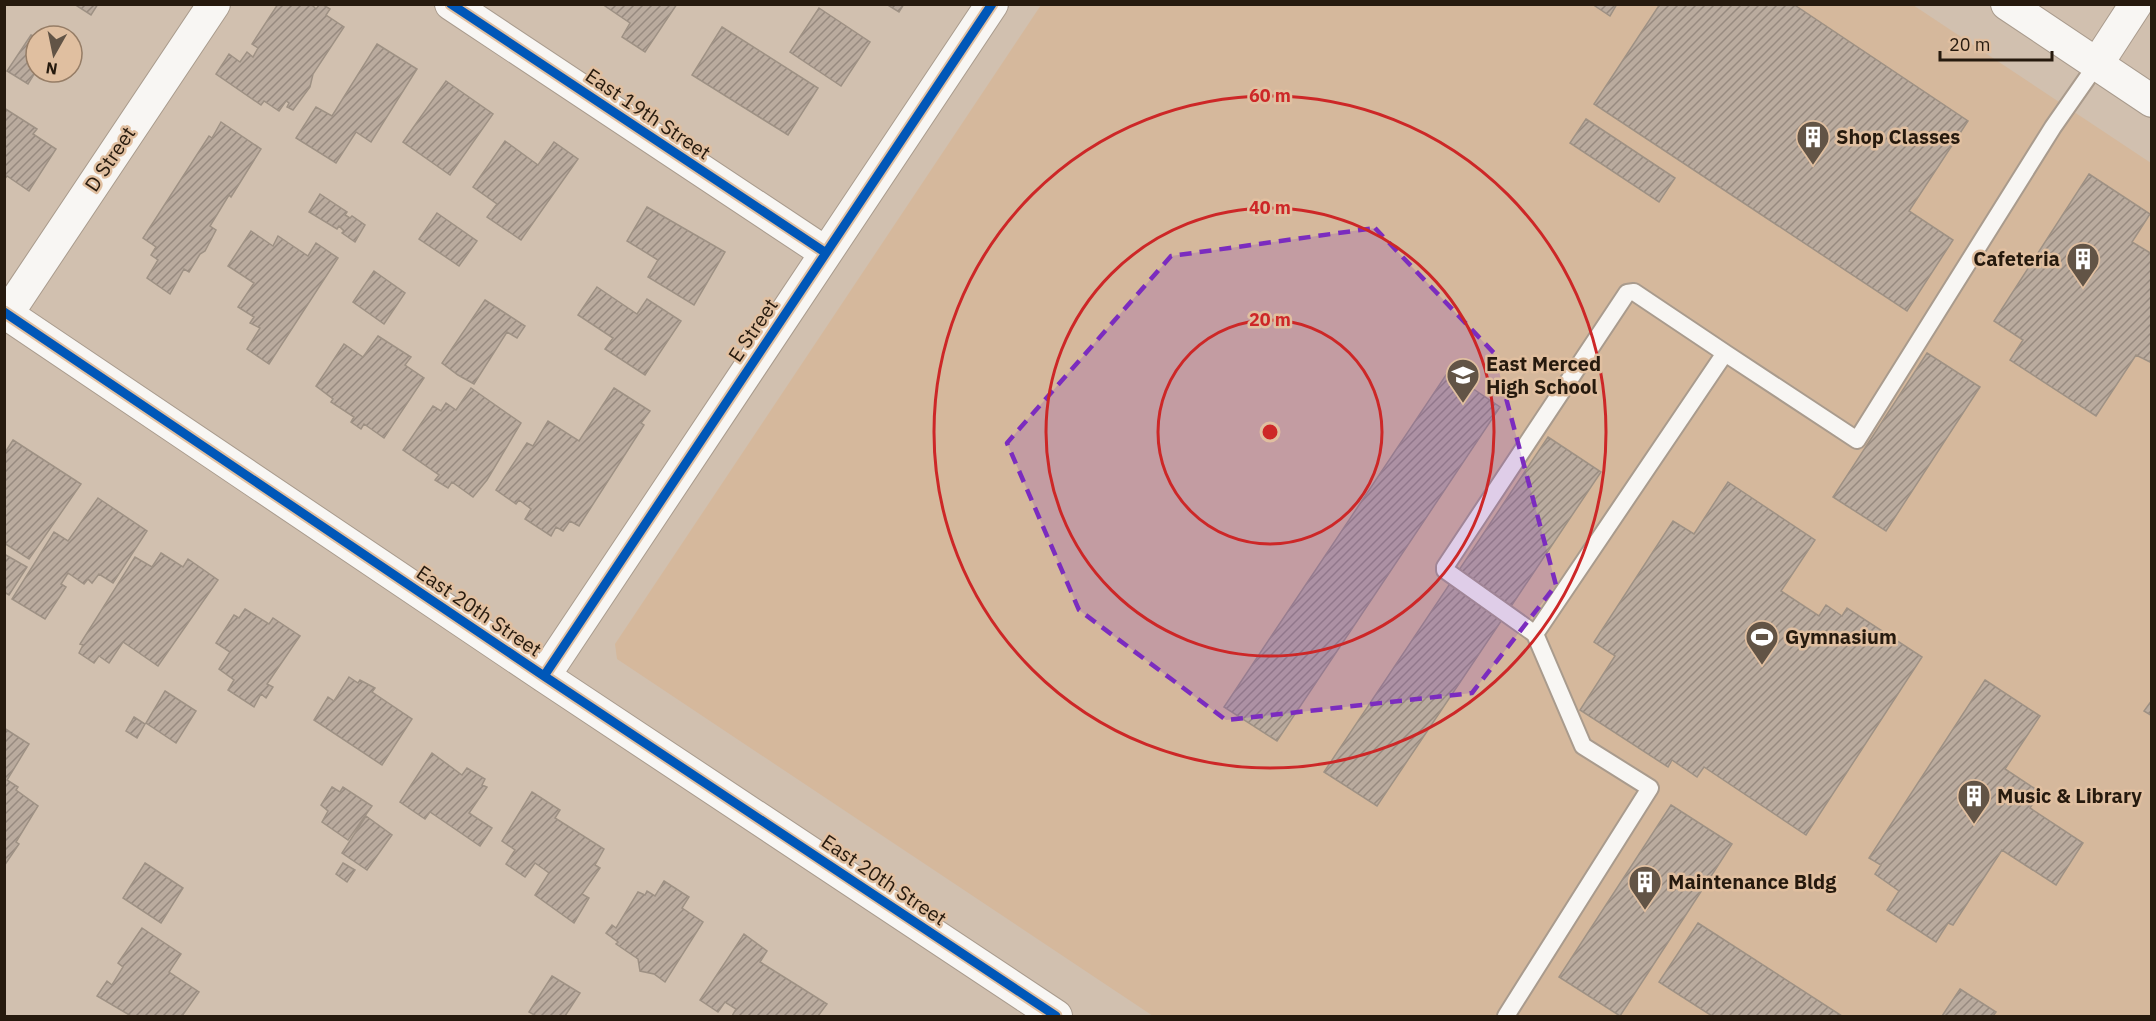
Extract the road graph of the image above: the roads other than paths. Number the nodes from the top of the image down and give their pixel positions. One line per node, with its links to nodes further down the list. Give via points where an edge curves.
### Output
1 (214, 4): 9 (street, D Street)
2 (451, 4): 8 (street, East 19th Street)
3 (992, 4): 8 (street, E Street)
4 (2007, 4): 6 (street)
5 (2136, 4): 6 (street)
6 (2097, 64): 7 (street); 10 (lane, via 2053,127 1857,440)
7 (2151, 101)
8 (826, 253): 12 (street, E Street)
9 (6, 313): 12 (street, East 20th Street)
10 (1725, 353): 11 (lane); 11 (lane, via 1634,292 1627,293 1445,567)
11 (1535, 634): 14 (lane, via 1583,746 1650,788)
12 (544, 676): 13 (street, East 20th Street)
13 (1056, 1017)
14 (1506, 1017)

